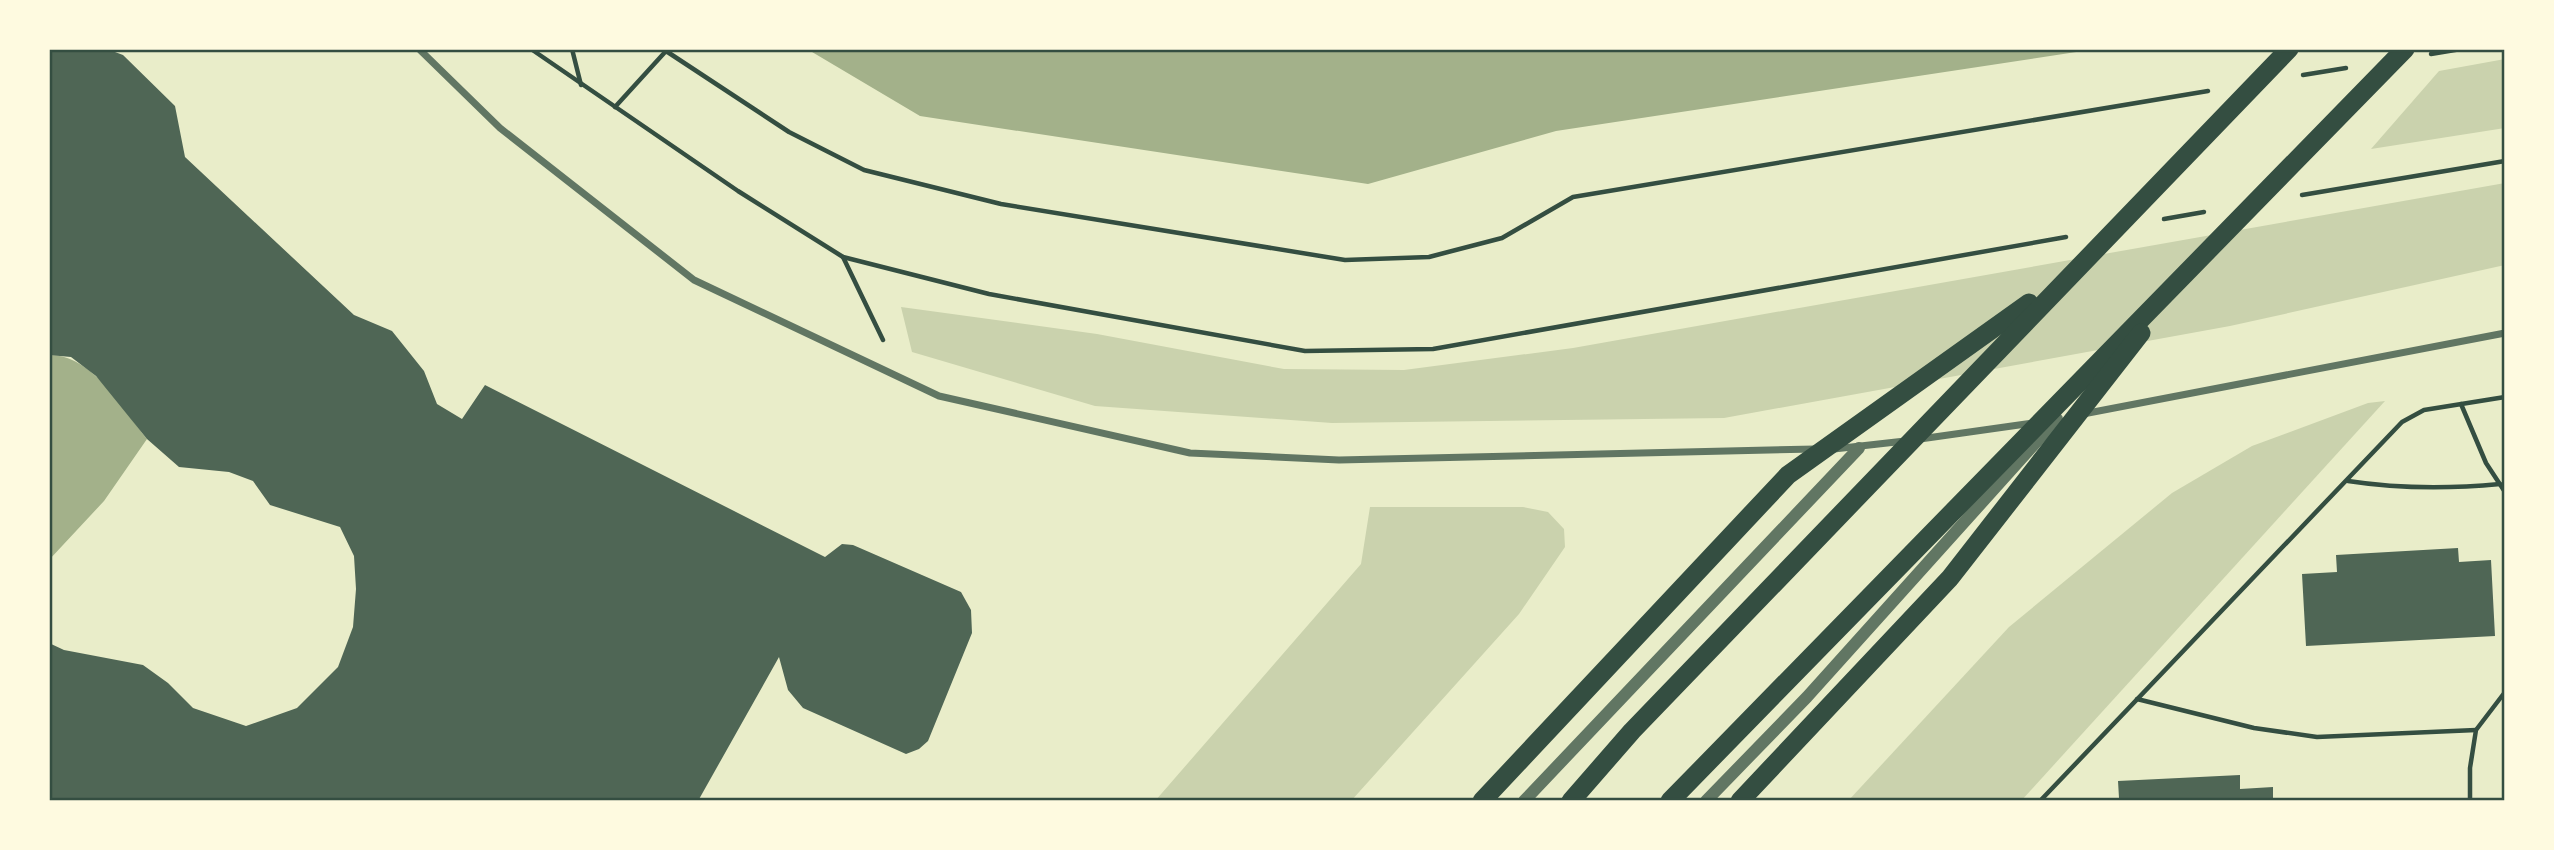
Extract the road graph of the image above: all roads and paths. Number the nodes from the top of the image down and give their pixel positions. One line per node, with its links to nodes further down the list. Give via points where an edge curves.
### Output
1 (419, 49): 25 (street, via 500,128 694,280 939,396 1190,453 1339,460)
2 (531, 49): 9 (path)
3 (572, 49): 9 (path)
4 (2289, 49): 19 (highway)
5 (2461, 49): 6 (path)
6 (2412, 52): 18 (highway)
7 (2351, 67): 8 (path)
8 (2297, 76)
9 (582, 86): 11 (path)
10 (2215, 90): 11 (path, via 1573,197 1502,238 1429,257 1345,260 1001,204 864,170 789,132 666,51)
11 (615, 107): 17 (path)
12 (2505, 161): 13 (path)
13 (2290, 197)
14 (2208, 211): 15 (path)
15 (2154, 221)
16 (2072, 236): 17 (path, via 1433,349 1305,351 989,294)
17 (843, 257): 21 (path)
18 (2199, 258): 35 (highway); 37 (highway, via 1950,578)
19 (2067, 276): 32 (highway, via 1788,475); 34 (highway, via 1632,731)
20 (2505, 332): 24 (street)
21 (883, 340)
22 (2505, 397): 23 (path)
23 (2461, 404): 26 (path, via 2424,410 2402,422); 27 (path)
24 (2057, 419): 25 (street); 36 (street, via 1807,697)
25 (1858, 448): 33 (street)
26 (2348, 481): 27 (path, via 2442,489); 30 (path)
27 (2500, 484): 28 (path)
28 (2505, 492)
29 (2505, 692): 31 (path)
30 (2137, 699): 31 (path, via 2254,728 2316,737); 38 (path)
31 (2476, 730): 39 (path)
32 (1482, 801)
33 (1524, 801)
34 (1571, 801)
35 (1670, 801)
36 (1706, 801)
37 (1740, 801)
38 (2040, 801)
39 (2470, 801)

